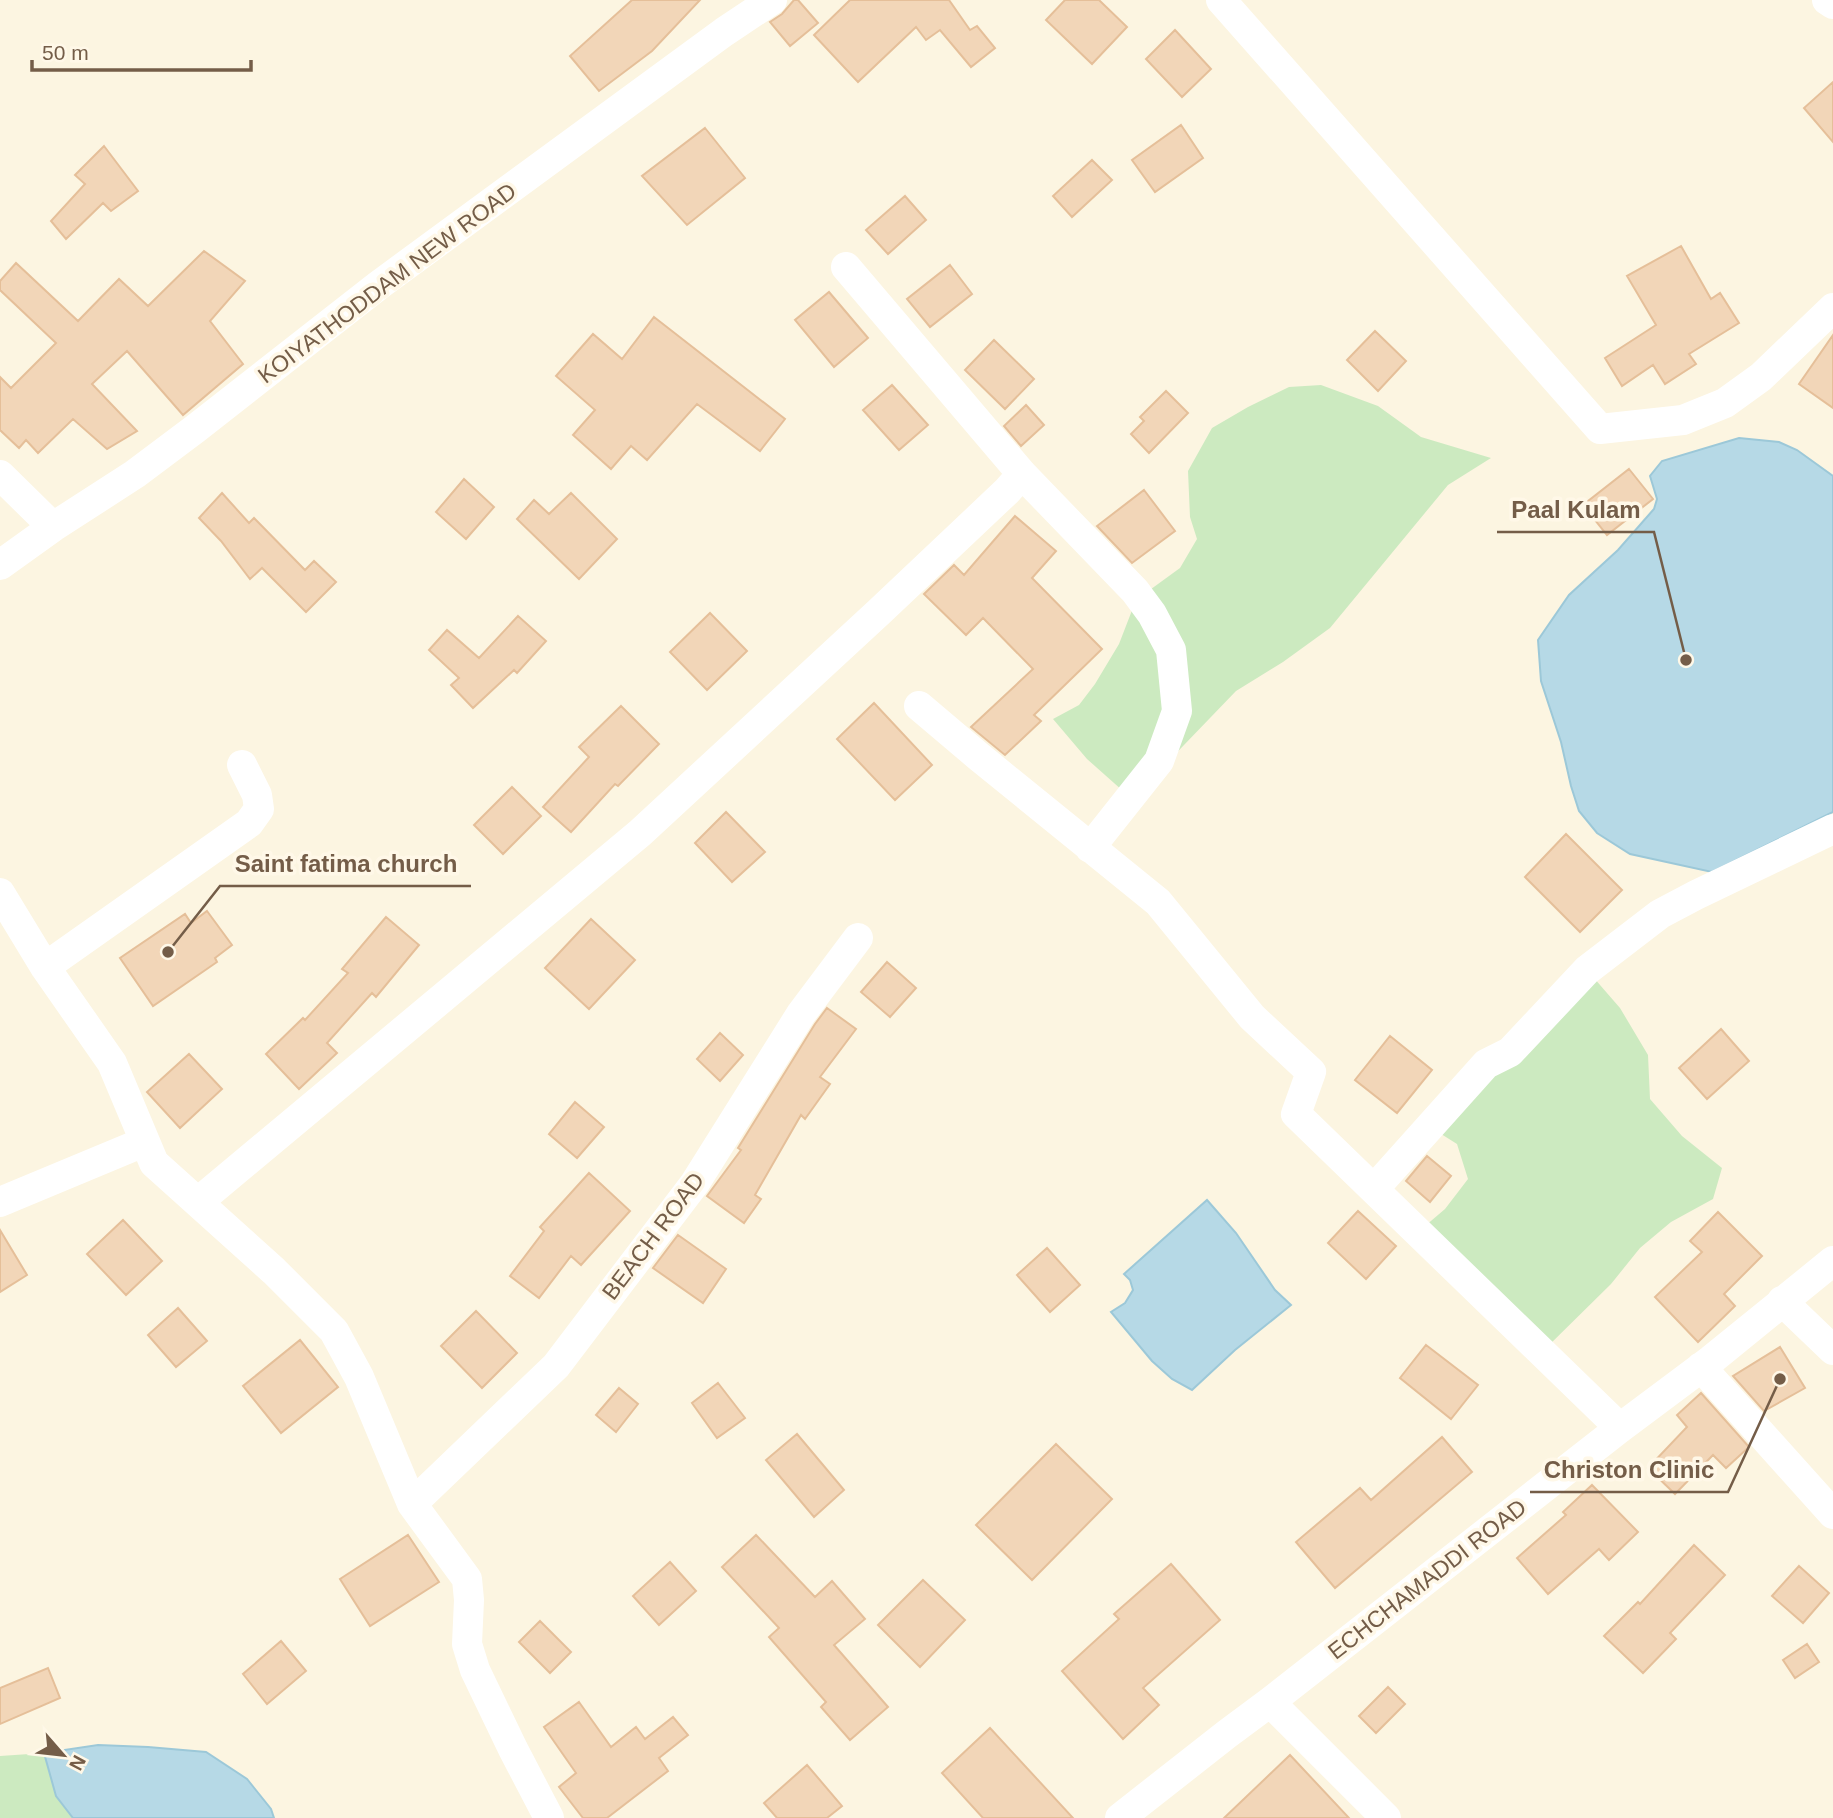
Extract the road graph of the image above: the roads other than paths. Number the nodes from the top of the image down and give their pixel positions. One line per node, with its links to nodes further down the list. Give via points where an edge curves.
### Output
1 (772, 0): 9 (street, KOIYATHODDAM NEW ROAD, via 379,285 135,474)
2 (1221, 0): 6 (street, via 1600,429 1684,420 1725,403 1761,377)
3 (1827, 0): 4 (street)
4 (1833, 4)
5 (846, 267): 7 (street)
6 (1833, 308)
7 (1022, 474): 14 (street, via 1135,591 1171,650 1177,711 1158,761); 21 (street, via 640,833)
8 (0, 475): 9 (street)
9 (53, 527): 10 (street, KOIYATHODDAM NEW ROAD)
10 (0, 565)
11 (919, 706): 14 (street)
12 (242, 765): 17 (street, via 257,794 258,809 249,823)
13 (1833, 830): 19 (street, via 1660,914 1587,970 1510,1052 1486,1063)
14 (1090, 848): 19 (street, via 1158,902 1252,1017 1311,1072 1296,1115)
15 (0, 893): 17 (street)
16 (858, 938): 27 (street, BEACH ROAD, via 800,1014 695,1183 556,1366)
17 (45, 967): 18 (street, via 112,1063)
18 (144, 1142): 20 (street); 21 (street, via 154,1163)
19 (1374, 1189): 26 (street)
20 (0, 1202)
21 (198, 1202): 27 (street, via 334,1332 359,1377)
22 (1833, 1261): 23 (street, ECHCHAMADDI ROAD)
23 (1782, 1301): 24 (street); 25 (street, ECHCHAMADDI ROAD)
24 (1833, 1350)
25 (1701, 1367): 26 (street, ECHCHAMADDI ROAD); 28 (street)
26 (1620, 1428): 29 (street, ECHCHAMADDI ROAD)
27 (412, 1504): 31 (street, via 467,1579 467,1644 475,1670)
28 (1833, 1514)
29 (1270, 1703): 30 (street); 32 (street, ECHCHAMADDI ROAD)
30 (1377, 1815)
31 (549, 1818)
32 (1120, 1818)

